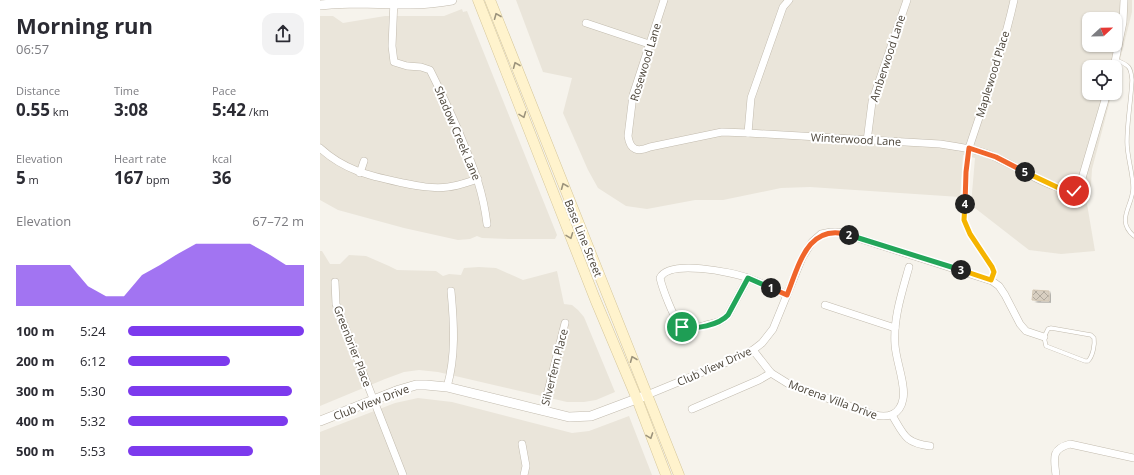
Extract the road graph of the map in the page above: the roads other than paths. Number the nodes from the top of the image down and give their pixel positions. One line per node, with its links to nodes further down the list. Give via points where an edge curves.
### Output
1 (452, 0): 9 (street, via 438,3)
2 (478, 0): 41 (main road, Base Line Street, one-way to 41, via 594,299)
3 (490, 0): 39 (main road, Base Line Street, one-way to 3)
4 (664, 0): 12 (street, Rosewood Lane)
5 (789, 0): 16 (street, via 783,7 751,98)
6 (907, 0): 17 (street, Amberwood Lane, via 872,102)
7 (1014, 0): 20 (street, Maplewood Place)
8 (1124, 0): 13 (street)
9 (394, 2): 10 (street); 23 (street, Shadow Creek Lane, via 394,62 430,70 446,101)
10 (320, 5)
11 (586, 23): 12 (street)
12 (649, 44): 18 (street, Rosewood Lane, via 633,95 628,136)
13 (1116, 60)
14 (1122, 62): 25 (lane, via 1127,64 1132,76 1127,143 1133,189 1125,214 1129,232)
15 (1105, 100): 20 (street, Winterwood Lane, via 1080,184 1074,191 1061,189 996,157)
16 (748, 132): 17 (street, Winterwood Lane); 18 (street, Winterwood Lane, via 722,132 643,150)
17 (867, 140): 20 (street, Winterwood Lane)
18 (632, 147)
19 (320, 148): 22 (street, via 334,160)
20 (969, 148): 28 (lane, via 964,220 970,234 992,267 994,272)
21 (364, 161): 22 (street)
22 (360, 173): 23 (street, via 429,188 448,188)
23 (478, 179): 24 (street, Shadow Creek Lane)
24 (487, 224)
25 (1134, 236)
26 (909, 267): 34 (street, Morena Villa Drive)
27 (748, 278): 27 (street, via 724,320 692,328 679,324 660,278 669,271 686,268 730,272); 31 (street)
28 (991, 280): 31 (street, Club View Drive, via 839,232 830,232 821,234 812,242 802,258); 35 (street, Club View Drive, via 1002,290 1023,328)
29 (335, 282): 40 (street, Greenbrier Place, via 336,304)
30 (451, 291): 38 (street, via 454,344 452,372)
31 (787, 295): 36 (street, Club View Drive, via 773,329)
32 (825, 305): 34 (street)
33 (565, 323): 43 (street, Silverfern Place)
34 (896, 328): 44 (street, Morena Villa Drive, via 895,344 903,400)
35 (1044, 337): 35 (lane, via 1046,346 1085,361 1091,358 1095,341 1091,335 1051,328)
36 (753, 350): 37 (street, Morena Villa Drive); 39 (street, Club View Drive)
37 (771, 373): 42 (street); 44 (street, Morena Villa Drive, via 792,386 875,415)
38 (447, 387): 40 (street, Club View Drive, via 416,385); 43 (street, Club View Drive)
39 (647, 395): 41 (street, Club View Drive); 52 (main road, Base Line Street)
40 (373, 399): 45 (street, Club View Drive); 49 (street, Greenbrier Place)
41 (637, 399): 43 (street, Club View Drive, via 591,416 569,417); 51 (main road, Base Line Street, one-way to 51)
42 (692, 409)
43 (542, 411)
44 (892, 415): 47 (street, via 905,437 916,444)
45 (320, 421)
46 (522, 444): 50 (street, via 526,466)
47 (930, 446)
48 (1134, 458): 53 (street, via 1070,444 1061,446 1055,453)
49 (404, 475)
50 (524, 475)
51 (666, 475)
52 (679, 475)
53 (1056, 475)

